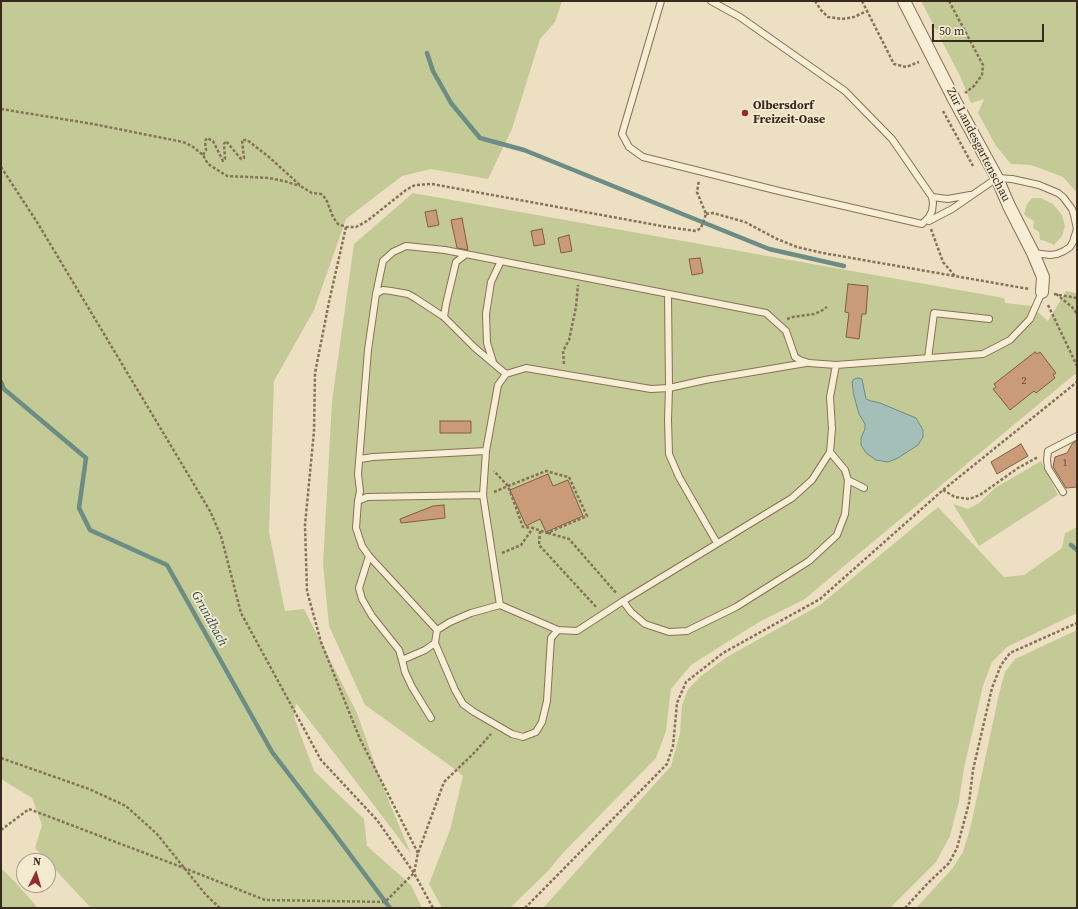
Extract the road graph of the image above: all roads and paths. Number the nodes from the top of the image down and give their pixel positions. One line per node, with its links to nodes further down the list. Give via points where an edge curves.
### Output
1 (661, 1): 13 (lane, via 622,134 629,147 643,157)
2 (711, 1): 17 (lane, via 740,17 845,91 892,139)
3 (815, 1): 7 (path, via 828,17 842,19)
4 (862, 1): 7 (path)
5 (904, 1): 9 (street, Zur Landesgartenschau)
6 (948, 1): 9 (path, via 983,65 982,75 974,86)
7 (867, 11): 8 (path, via 894,64 906,67)
8 (919, 62)
9 (955, 101): 14 (street, Zur Landesgartenschau)
10 (1, 109): 11 (path, via 183,142)
11 (203, 155): 15 (path, via 208,164 227,176 269,178); 15 (path, via 207,138 213,141 223,161 226,141 241,159 244,158 242,140 247,140)
12 (1, 167): 79 (path, via 37,222 210,511 221,536 241,613 321,760 377,820)
13 (700, 171): 17 (lane, via 779,192 922,224 932,211); 18 (path, via 697,192)
14 (997, 178): 16 (lane); 21 (street, Zur Landesgartenschau); 21 (lane, via 1012,178 1040,185 1064,197 1072,209 1077,229 1070,247 1057,254)
15 (302, 187): 20 (path, via 312,193 321,194 338,224)
16 (974, 195): 17 (lane, via 948,199); 19 (lane)
17 (932, 197)
18 (706, 214): 20 (path, via 701,228 696,231 432,184 406,190 367,222 356,227); 25 (path, via 713,213 744,222 797,247)
19 (929, 221): 25 (path, via 943,262)
20 (346, 227): 77 (path, via 315,373 314,431 305,525 307,591 321,642 360,739)
21 (1033, 253): 26 (street, Zur Landesgartenschau, via 1043,277)
22 (465, 255): 23 (lane); 27 (lane, via 406,246 393,252 383,261); 35 (lane, via 456,262)
23 (500, 261): 24 (lane); 39 (lane, via 491,282 486,314 487,343)
24 (579, 276): 28 (lane); 44 (path, via 575,314 569,340 563,351)
25 (955, 276): 26 (path)
26 (1042, 292): 29 (path); 38 (lane, via 1030,319 1010,340 983,354); 42 (path)
27 (376, 294): 35 (lane, via 383,290 408,294); 51 (lane, via 368,350)
28 (668, 294): 37 (lane, via 766,313); 46 (lane)
29 (1056, 294): 30 (path); 32 (path)
30 (1077, 298)
31 (827, 307): 37 (path, via 814,314 793,317)
32 (1072, 308): 33 (path); 34 (path)
33 (1077, 310)
34 (1077, 314)
35 (444, 317): 39 (lane)
36 (989, 319): 38 (lane, via 934,313)
37 (777, 323): 40 (lane, via 786,331 795,356)
38 (928, 358): 41 (lane)
39 (494, 363): 43 (lane)
40 (809, 363): 41 (lane); 46 (lane)
41 (836, 365): 50 (lane, via 830,397)
42 (1077, 366)
43 (506, 374): 44 (lane, via 526,368); 48 (lane, via 498,385)
44 (565, 374): 46 (lane, via 651,389)
45 (1077, 382): 55 (path)
46 (669, 388): 62 (lane, via 670,454 679,477)
47 (1077, 436): 49 (lane)
48 (486, 451): 51 (lane); 57 (lane)
49 (1048, 451): 55 (path, via 969,500 955,497); 56 (lane, via 1048,468)
50 (830, 452): 52 (lane, via 845,470); 62 (lane, via 812,480 792,498)
51 (360, 459): 58 (lane)
52 (848, 480): 54 (lane); 65 (lane, via 845,514 837,535 809,561 736,607 687,631 669,632 645,624)
53 (508, 486): 57 (path); 59 (path, via 523,527); 61 (path, via 546,471 569,477 587,516)
54 (864, 488)
55 (943, 490): 82 (path, via 820,599 723,653 686,682 677,702 673,746 667,764)
56 (1063, 492)
57 (483, 494): 58 (lane, via 367,497); 64 (lane)
58 (358, 501): 63 (lane, via 356,528 362,546)
59 (533, 528): 60 (path); 64 (path, via 521,545)
60 (540, 531): 61 (path); 67 (path, via 539,545)
61 (548, 533): 65 (path, via 568,539)
62 (717, 543): 65 (lane)
63 (369, 556): 69 (lane); 72 (lane, via 359,588 362,599 399,650)
64 (493, 558): 66 (lane)
65 (623, 601): 67 (lane)
66 (500, 605): 69 (lane, via 471,613); 70 (lane)
67 (603, 614): 70 (lane, via 577,630)
68 (1077, 623): 83 (path, via 1010,653 1001,665 992,688 973,770 969,803 957,848 949,863)
69 (438, 630): 71 (lane)
70 (558, 630): 74 (lane, via 551,638 547,701 542,722 536,732 522,737)
71 (435, 644): 72 (lane); 74 (lane, via 463,704)
72 (402, 660): 73 (lane, via 412,687)
73 (431, 718)
74 (497, 726): 77 (path, via 444,782)
75 (1, 758): 78 (path, via 89,789 126,806 157,834)
76 (1, 830): 78 (path, via 29,809)
77 (418, 854): 79 (path)
78 (184, 868): 79 (path, via 265,900 385,902); 80 (path)
79 (414, 873): 81 (path)
80 (220, 908)
81 (433, 908)
82 (525, 908)
83 (905, 908)

